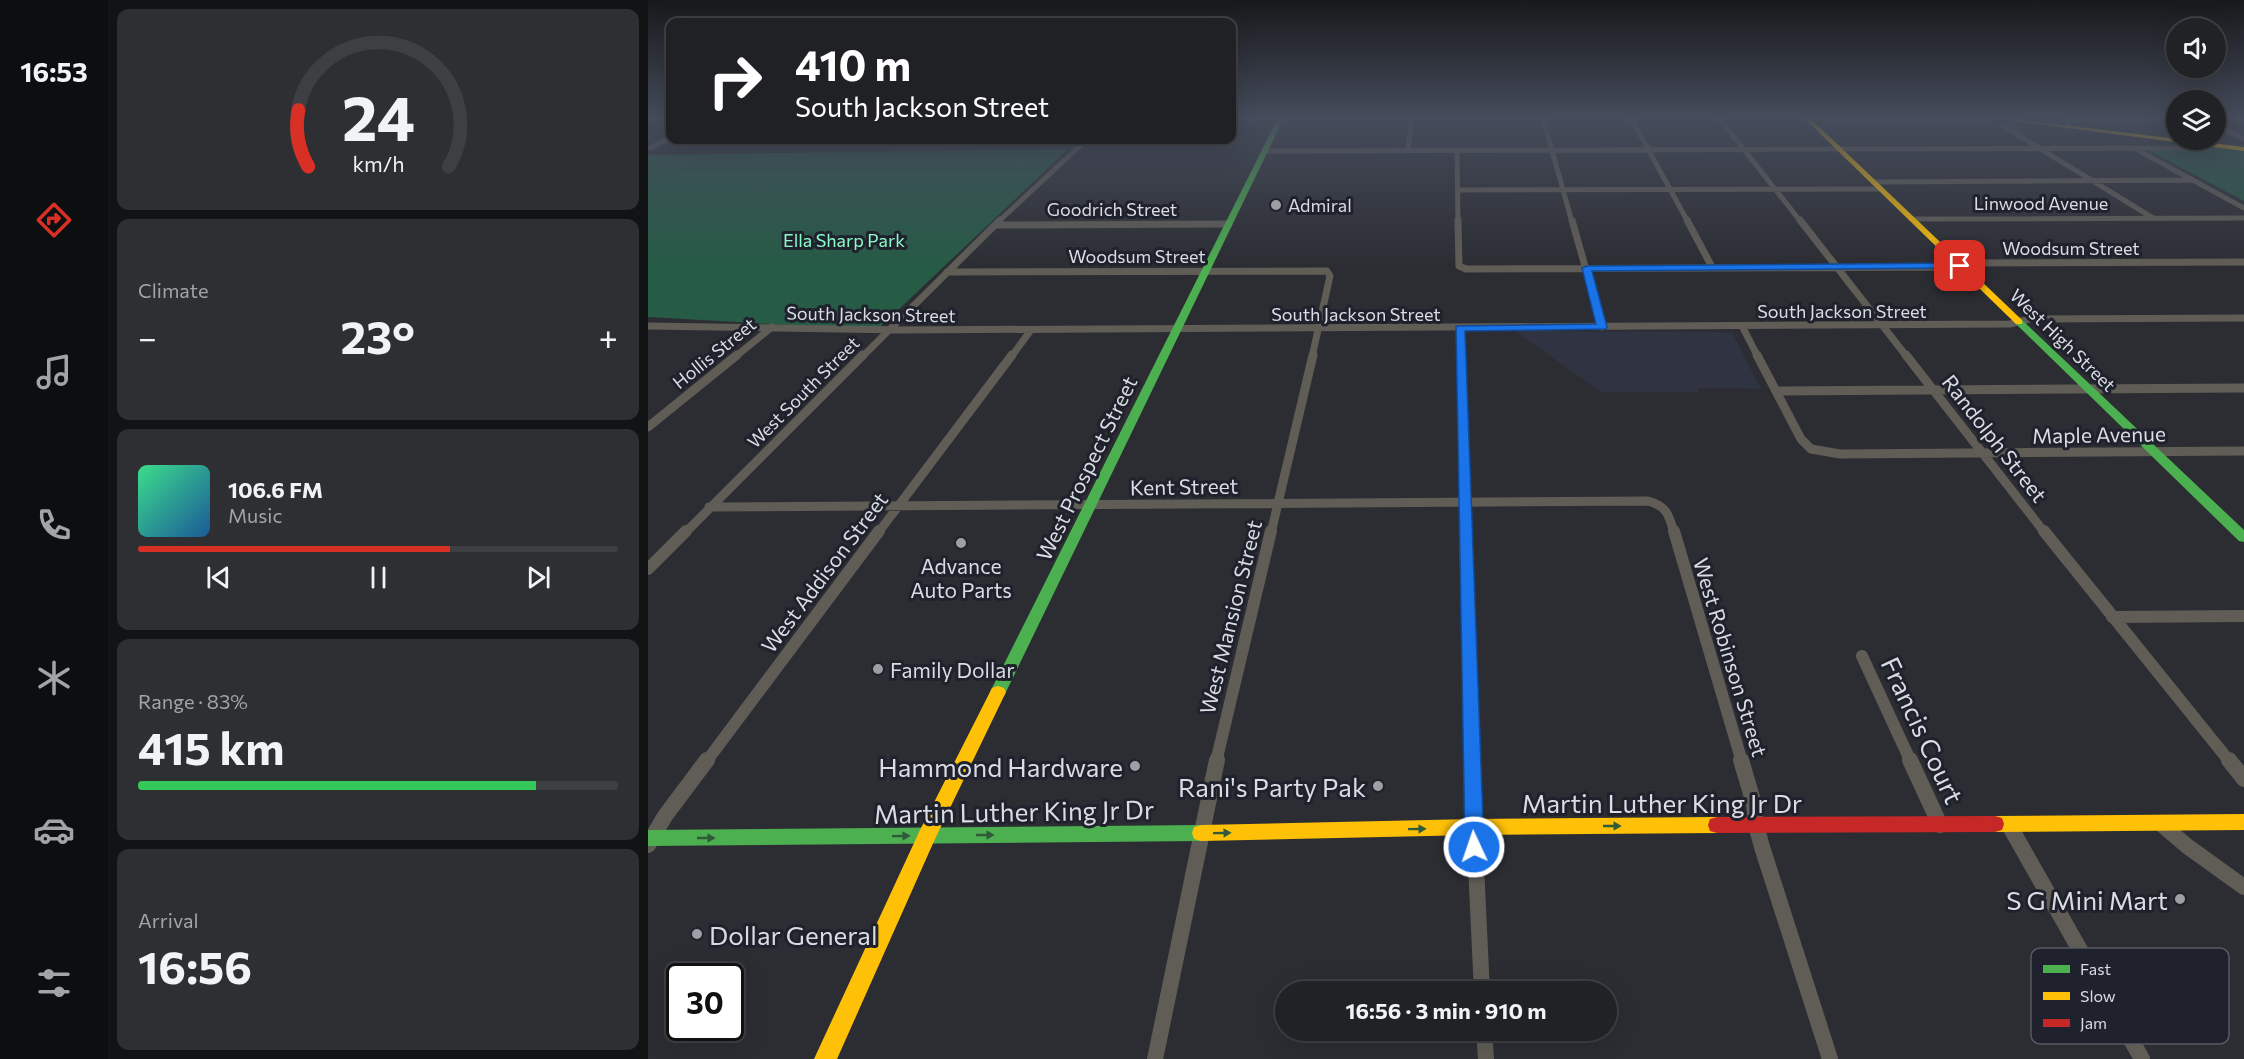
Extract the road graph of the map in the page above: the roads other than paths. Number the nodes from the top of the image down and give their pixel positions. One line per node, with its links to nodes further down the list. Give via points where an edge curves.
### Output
1 (1057, 167): 22 (street, West South Street)
2 (1256, 167): 21 (street, West Prospect Street)
3 (1457, 167): 15 (street)
4 (1557, 167): 16 (street)
5 (1658, 167): 13 (street)
6 (1758, 167): 14 (street, Randolph Street)
7 (1858, 167): 12 (street, West High Street)
8 (2074, 167): 10 (street)
9 (2170, 167): 11 (street)
10 (2094, 180): 11 (street); 12 (street); 18 (street)
11 (2193, 180): 17 (street)
12 (1876, 185): 14 (street); 20 (street, West High Street)
13 (1669, 189): 14 (street); 16 (street); 25 (street)
14 (1775, 189): 26 (street, Randolph Street)
15 (1458, 190): 16 (street); 27 (street, Woodsum Street, via 1459,266)
16 (1563, 190): 27 (street)
17 (2244, 208)
18 (2153, 218): 19 (street, Linwood Avenue); 20 (street, Linwood Avenue)
19 (2244, 218)
20 (1911, 219): 24 (street, West High Street)
21 (1228, 224): 22 (street, Goodrich Street); 28 (street, West Prospect Street)
22 (995, 225): 30 (street, West South Street)
23 (2244, 262): 24 (street, Woodsum Street)
24 (1960, 266): 26 (street, Woodsum Street); 32 (street, West High Street)
25 (1712, 267): 26 (street, Woodsum Street); 27 (street, Woodsum Street)
26 (1837, 267): 33 (street, Randolph Street)
27 (1587, 268): 37 (street)
28 (1204, 271): 29 (street, Woodsum Street); 30 (street, Woodsum Street); 42 (street, West Prospect Street)
29 (1326, 271): 40 (street, West Mansion Street, via 1330,276)
30 (947, 272): 39 (street, West South Street)
31 (2244, 318): 32 (street, South Jackson Street)
32 (2018, 321): 33 (street, South Jackson Street); 44 (street, West High Street)
33 (1883, 325): 34 (street, South Jackson Street); 45 (street, Randolph Street)
34 (1742, 326): 37 (street, South Jackson Street); 46 (street)
35 (648, 327): 36 (street, South Jackson Street)
36 (772, 327): 39 (street, South Jackson Street); 47 (street, Hollis Street)
37 (1602, 327): 38 (street, South Jackson Street)
38 (1460, 328): 40 (street, South Jackson Street); 51 (street)
39 (890, 329): 41 (street, South Jackson Street); 56 (street, West South Street)
40 (1319, 329): 42 (street, South Jackson Street); 52 (street, West Mansion Street)
41 (1031, 330): 42 (street, South Jackson Street); 55 (street, West Addison Street)
42 (1177, 330): 53 (street, West Prospect Street)
43 (2244, 388): 44 (street)
44 (2088, 389): 45 (street); 48 (street, West High Street)
45 (1932, 390): 46 (street); 50 (street, Randolph Street)
46 (1777, 391): 50 (street, Maple Avenue, via 1801,439 1811,449 1840,454)
47 (648, 427)
48 (2154, 451): 49 (street, Maple Avenue); 50 (street, Maple Avenue); 57 (street, West High Street)
49 (2244, 451)
50 (1983, 453): 60 (street, Randolph Street)
51 (1465, 502): 52 (street, Kent Street); 54 (street, Kent Street); 68 (street)
52 (1278, 503): 53 (street, Kent Street); 69 (street, West Mansion Street)
53 (1091, 504): 55 (street, Kent Street); 70 (street, West Prospect Street)
54 (1659, 504): 65 (street, West Robinson Street, via 1668,511 1754,804)
55 (897, 506): 56 (street, Kent Street); 71 (street, West Addison Street)
56 (709, 507): 58 (street, West South Street)
57 (2244, 538)
58 (648, 569)
59 (2244, 616): 60 (street)
60 (2112, 617): 62 (street, Randolph Street)
61 (1862, 656): 66 (street, Francis Court)
62 (2244, 779)
63 (2244, 822): 64 (street, Martin Luther King Jr Dr)
64 (2160, 823): 67 (street, Martin Luther King Jr Dr); 72 (street)
65 (1756, 825): 66 (street, Martin Luther King Jr Dr); 68 (street, Martin Luther King Jr Dr, one-way to 65); 80 (street, West Robinson Street)
66 (1940, 825): 67 (street, Martin Luther King Jr Dr)
67 (2009, 825): 73 (street)
68 (1473, 827): 69 (street, Martin Luther King Jr Dr, one-way to 68); 74 (street)
69 (1200, 833): 70 (street, Martin Luther King Jr Dr, one-way to 69); 78 (street, West Mansion Street)
70 (927, 836): 71 (street, Martin Luther King Jr Dr, one-way to 70); 77 (street, West Prospect Street)
71 (649, 840)
72 (2244, 887)
73 (2079, 948)
74 (1481, 981)
75 (1485, 1041): 79 (street)
76 (2133, 1044): 81 (street)
77 (825, 1059)
78 (1155, 1059)
79 (1486, 1059)
80 (1830, 1059)
81 (2142, 1059)

